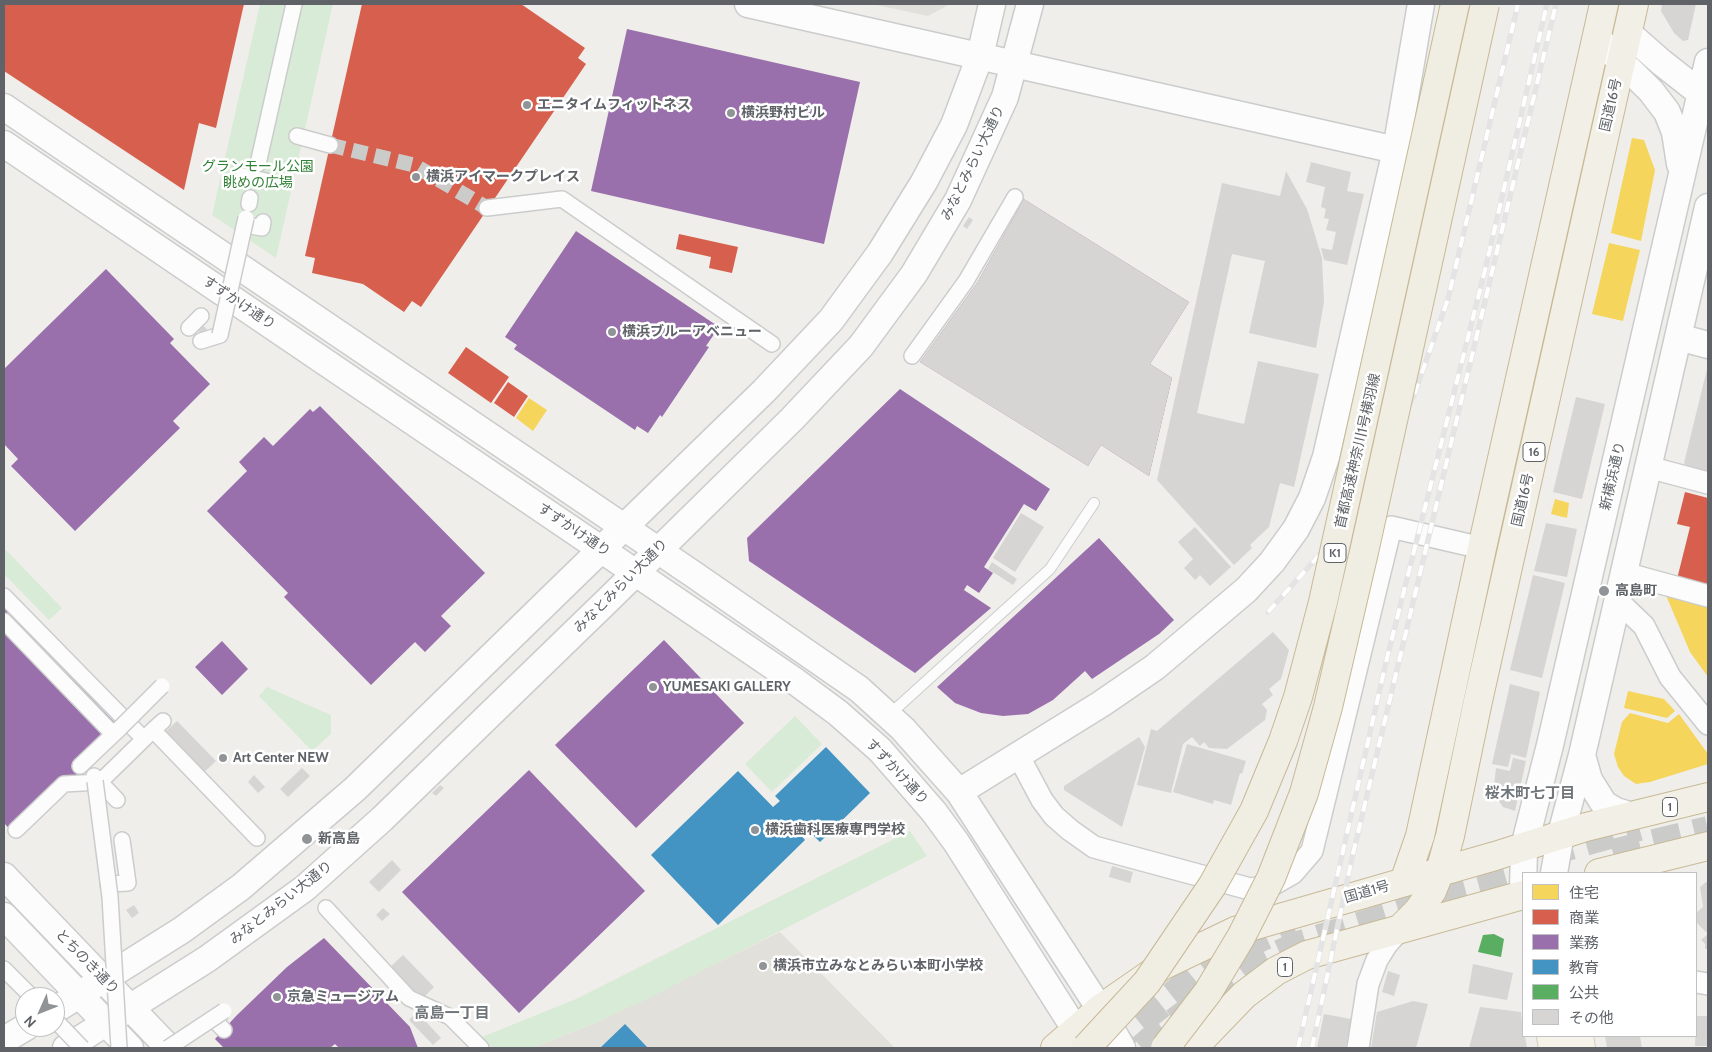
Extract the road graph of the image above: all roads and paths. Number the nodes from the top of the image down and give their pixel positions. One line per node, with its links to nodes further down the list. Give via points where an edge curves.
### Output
1 (294, 4): 23 (street)
2 (748, 4): 12 (street)
3 (992, 4): 12 (street)
4 (1030, 4): 14 (street, みなとみらい大通り)
5 (1421, 4): 21 (street)
6 (1456, 4): 50 (highway, 首都高速神奈川1号横羽線 / K1, bridge, via 1337,545)
7 (1485, 4): 108 (highway, 首都高速神奈川1号横羽線 / K1, bridge, via 1364,552 1328,707 1304,793 1271,878 1241,937 1208,992)
8 (1604, 4): 10 (highway, 国道16号 / 16)
9 (1634, 4): 11 (highway, 国道16号 / 16)
10 (1597, 38): 13 (street); 39 (highway, 国道16号 / 16)
11 (1636, 40): 13 (highway, 国道16号 / 16); 15 (street, via 1665,57); 16 (street)
12 (980, 56): 14 (street); 38 (street, via 954,125 924,182 880,253 831,320 764,391)
13 (1621, 61): 22 (street, via 1667,112 1676,132); 72 (highway, 国道16号 / 16)
14 (1015, 64): 21 (street); 41 (street, みなとみらい大通り, via 998,113 958,200 908,282 861,346 792,419)
15 (1708, 66): 16 (street, 新横浜通り)
16 (1704, 97): 22 (street, 新横浜通り)
17 (4, 108): 38 (street)
18 (297, 136): 20 (street)
19 (4, 144): 40 (street, すずかけ通り)
20 (330, 145)
21 (1396, 150): 56 (street, via 1326,457 1312,498 1296,529 1246,590 1178,649 1101,704)
22 (1682, 180): 71 (street, 新横浜通り)
23 (252, 190): 27 (street, via 262,228); 31 (street, bridge, via 220,335)
24 (1015, 197): 34 (street, via 970,284)
25 (1708, 207): 30 (street)
26 (487, 208): 32 (street, via 562,199)
27 (263, 222)
28 (201, 316): 29 (street)
29 (189, 328)
30 (1678, 337): 33 (street); 35 (street)
31 (201, 341)
32 (772, 344)
33 (1708, 345)
34 (912, 356)
35 (1648, 467): 36 (street); 43 (street)
36 (1708, 483)
37 (1094, 503): 51 (lane, via 1050,570)
38 (624, 527): 40 (street); 41 (street)
39 (1482, 548): 47 (street, via 1391,527); 65 (highway, 国道16号 / 16)
40 (601, 549): 42 (street, すずかけ通り); 86 (street, via 355,789 277,858 182,930)
41 (658, 550): 42 (street, みなとみらい大通り); 51 (street, via 820,660)
42 (636, 572): 90 (street, みなとみらい大通り, via 382,819 305,888 207,959); 96 (street, すずかけ通り, via 802,686 880,750 956,842)
43 (1624, 572): 45 (street); 46 (street)
44 (4, 596): 53 (street)
45 (1708, 596)
46 (1617, 600): 52 (street, via 1644,626 1670,677); 55 (street)
47 (1372, 605): 77 (street, via 1318,591 1293,683 1270,750); 77 (street, via 1312,851 1293,873 1270,886 1250,889)
48 (4, 620): 54 (street)
49 (162, 686): 54 (street, bridge)
50 (1298, 697): 96 (highway, 首都高速神奈川1号横羽線 / K1, bridge, via 1254,811 1212,886 1147,982); 106 (highway, bridge, via 1275,784 1250,842 1226,887 1165,981)
51 (888, 715): 57 (street)
52 (1708, 724)
53 (153, 730): 60 (street); 68 (street)
54 (117, 731): 58 (street)
55 (1582, 754): 64 (street, via 1589,780 1604,804); 67 (street)
56 (1018, 755): 59 (street); 77 (street, via 1054,816 1094,846)
57 (930, 758): 59 (street, via 962,770); 61 (street)
58 (81, 766): 60 (street); 79 (street, bridge, via 95,781)
59 (994, 770): 61 (street)
60 (100, 782): 63 (street); 66 (street, via 64,784)
61 (959, 792): 91 (street)
62 (1708, 797): 64 (highway, 国道1号 / 1)
63 (117, 800)
64 (1632, 816): 67 (highway, 国道1号 / 1)
65 (1424, 818): 78 (highway, 国道16号 / 16); 84 (highway, via 1407,852 1388,867 1278,902)
66 (16, 830)
67 (1561, 834): 71 (highway, 国道1号 / 1); 74 (street)
68 (257, 838)
69 (122, 840): 79 (street, via 129,864 128,883)
70 (1708, 846): 75 (highway)
71 (1524, 847): 72 (highway, 国道1号 / 1); 73 (street, 新横浜通り)
72 (1440, 871): 78 (highway, 国道1号 / 1); 83 (highway, 国道16号 / 16, via 1432,891)
73 (1523, 872)
74 (1554, 872)
75 (1603, 872)
76 (4, 876): 86 (street, とちのき通り)
77 (1207, 878)
78 (1404, 882): 84 (highway, 国道1号 / 1)
79 (109, 890): 100 (street, bridge)
80 (1522, 893): 83 (highway, 1)
81 (326, 908): 103 (street, via 409,998 450,1017)
82 (4, 916): 88 (street, とちのき通り)
83 (1402, 927): 109 (highway, 1, via 1307,955 1276,971 1244,994); 110 (street, via 1382,952 1368,984)
84 (1235, 931): 91 (highway, 国道1号 / 1, via 1162,966)
85 (4, 969): 87 (street)
86 (103, 979): 88 (street); 90 (street, とちのき通り)
87 (22, 987)
88 (79, 995): 89 (street); 93 (street, とちのき通り)
89 (65, 1004)
90 (131, 1008): 93 (street, みなとみらい大通り); 102 (street, とちのき通り)
91 (1100, 1009): 96 (highway, 国道1号 / 1); 107 (street)
92 (220, 1020): 102 (street, bridge)
93 (106, 1023): 98 (street, みなとみらい大通り); 101 (street)
94 (65, 1030): 99 (street, bridge)
95 (15, 1034): 97 (street)
96 (1080, 1039): 104 (highway, 国道1号 / 1); 105 (street, すずかけ通り)
97 (4, 1040)
98 (66, 1048)
99 (82, 1048)
100 (119, 1048)
101 (130, 1048)
102 (169, 1048)
103 (480, 1048)
104 (1055, 1048)
105 (1096, 1048)
106 (1111, 1048)
107 (1122, 1048)
108 (1165, 1048)
109 (1193, 1048)
110 (1358, 1048)

